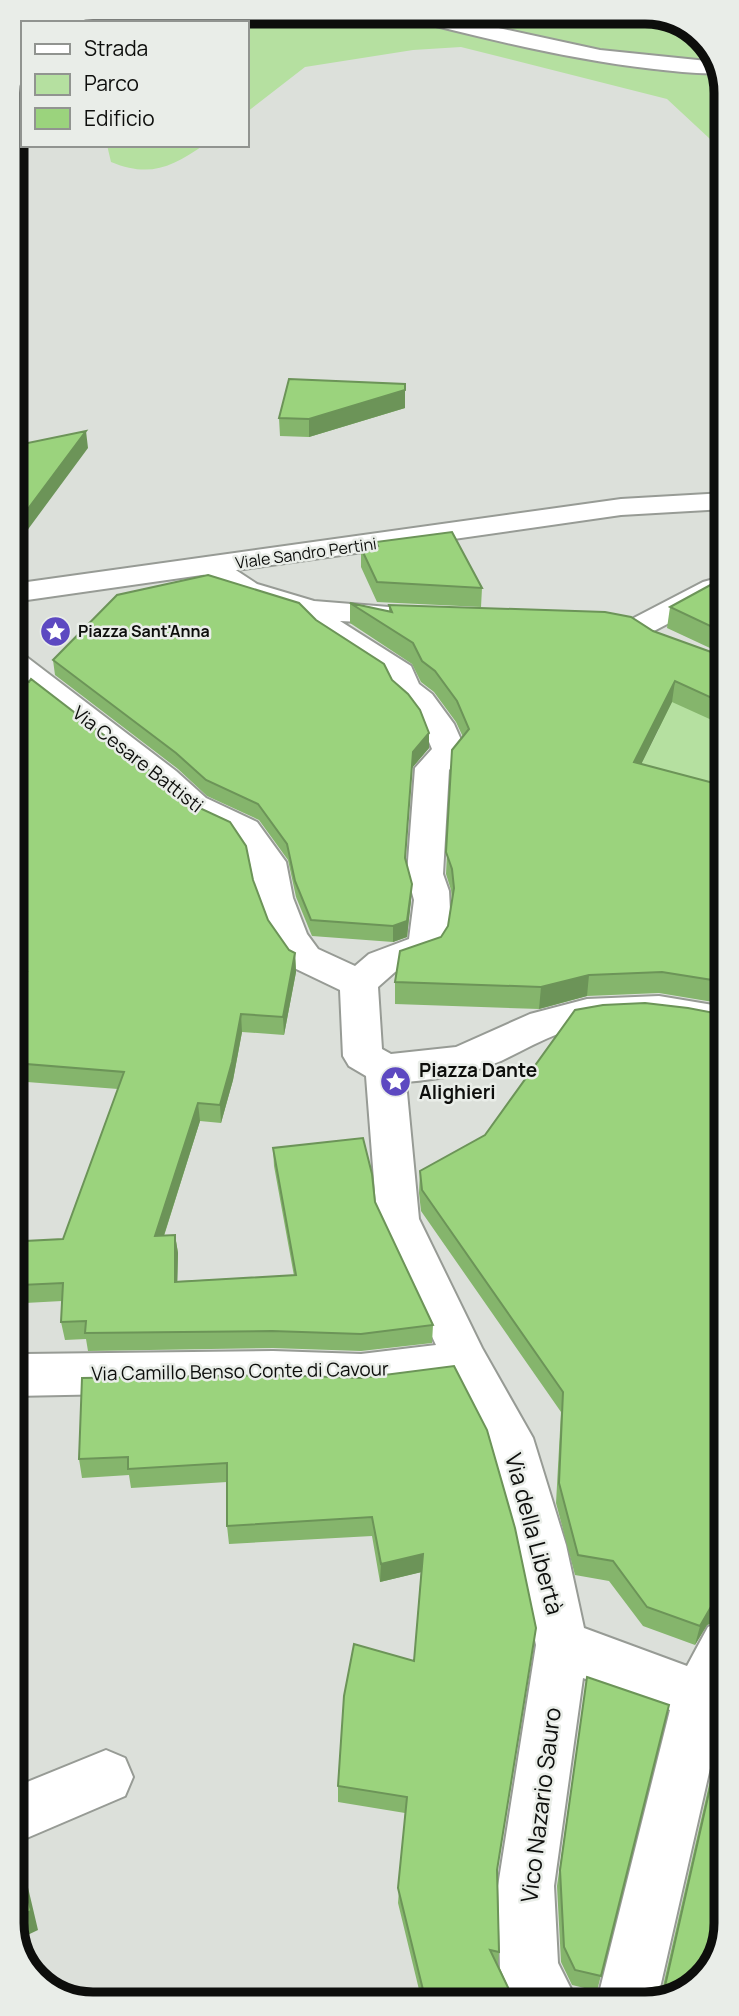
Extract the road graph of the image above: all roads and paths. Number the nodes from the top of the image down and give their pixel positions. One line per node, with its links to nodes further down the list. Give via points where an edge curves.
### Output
1 (455, 25): 2 (street, via 580,54)
2 (709, 67)
3 (714, 502): 4 (street, Viale Sandro Pertini, via 621,507)
4 (212, 567): 6 (street, Viale Sandro Pertini); 7 (street, via 246,590)
5 (714, 588): 9 (street)
6 (25, 591)
7 (312, 610): 8 (street); 11 (street, via 329,627 400,673 405,688 438,724 449,751 432,768 426,947 382,963)
8 (432, 616)
9 (639, 631)
10 (25, 671): 11 (street, Via Cesare Battisti, via 194,806 245,830 268,862 290,937 305,958)
11 (359, 984): 13 (street, via 363,1056)
12 (714, 1018): 13 (street, via 642,1009 581,1015 547,1023 463,1060)
13 (385, 1069): 14 (street, Via della Libertà, via 398,1219)
14 (466, 1362): 15 (street, Via Camillo Benso Conte di Cavour, via 361,1374); 16 (street, Via della Libertà, via 509,1438 541,1545)
15 (24, 1374)
16 (562, 1645): 18 (street); 21 (street, Vico Nazario Sauro, via 526,1886 529,1970)
17 (714, 1668): 18 (street)
18 (700, 1696): 22 (street)
19 (106, 1777): 20 (street)
20 (24, 1811)
21 (542, 1992)
22 (629, 1992)

